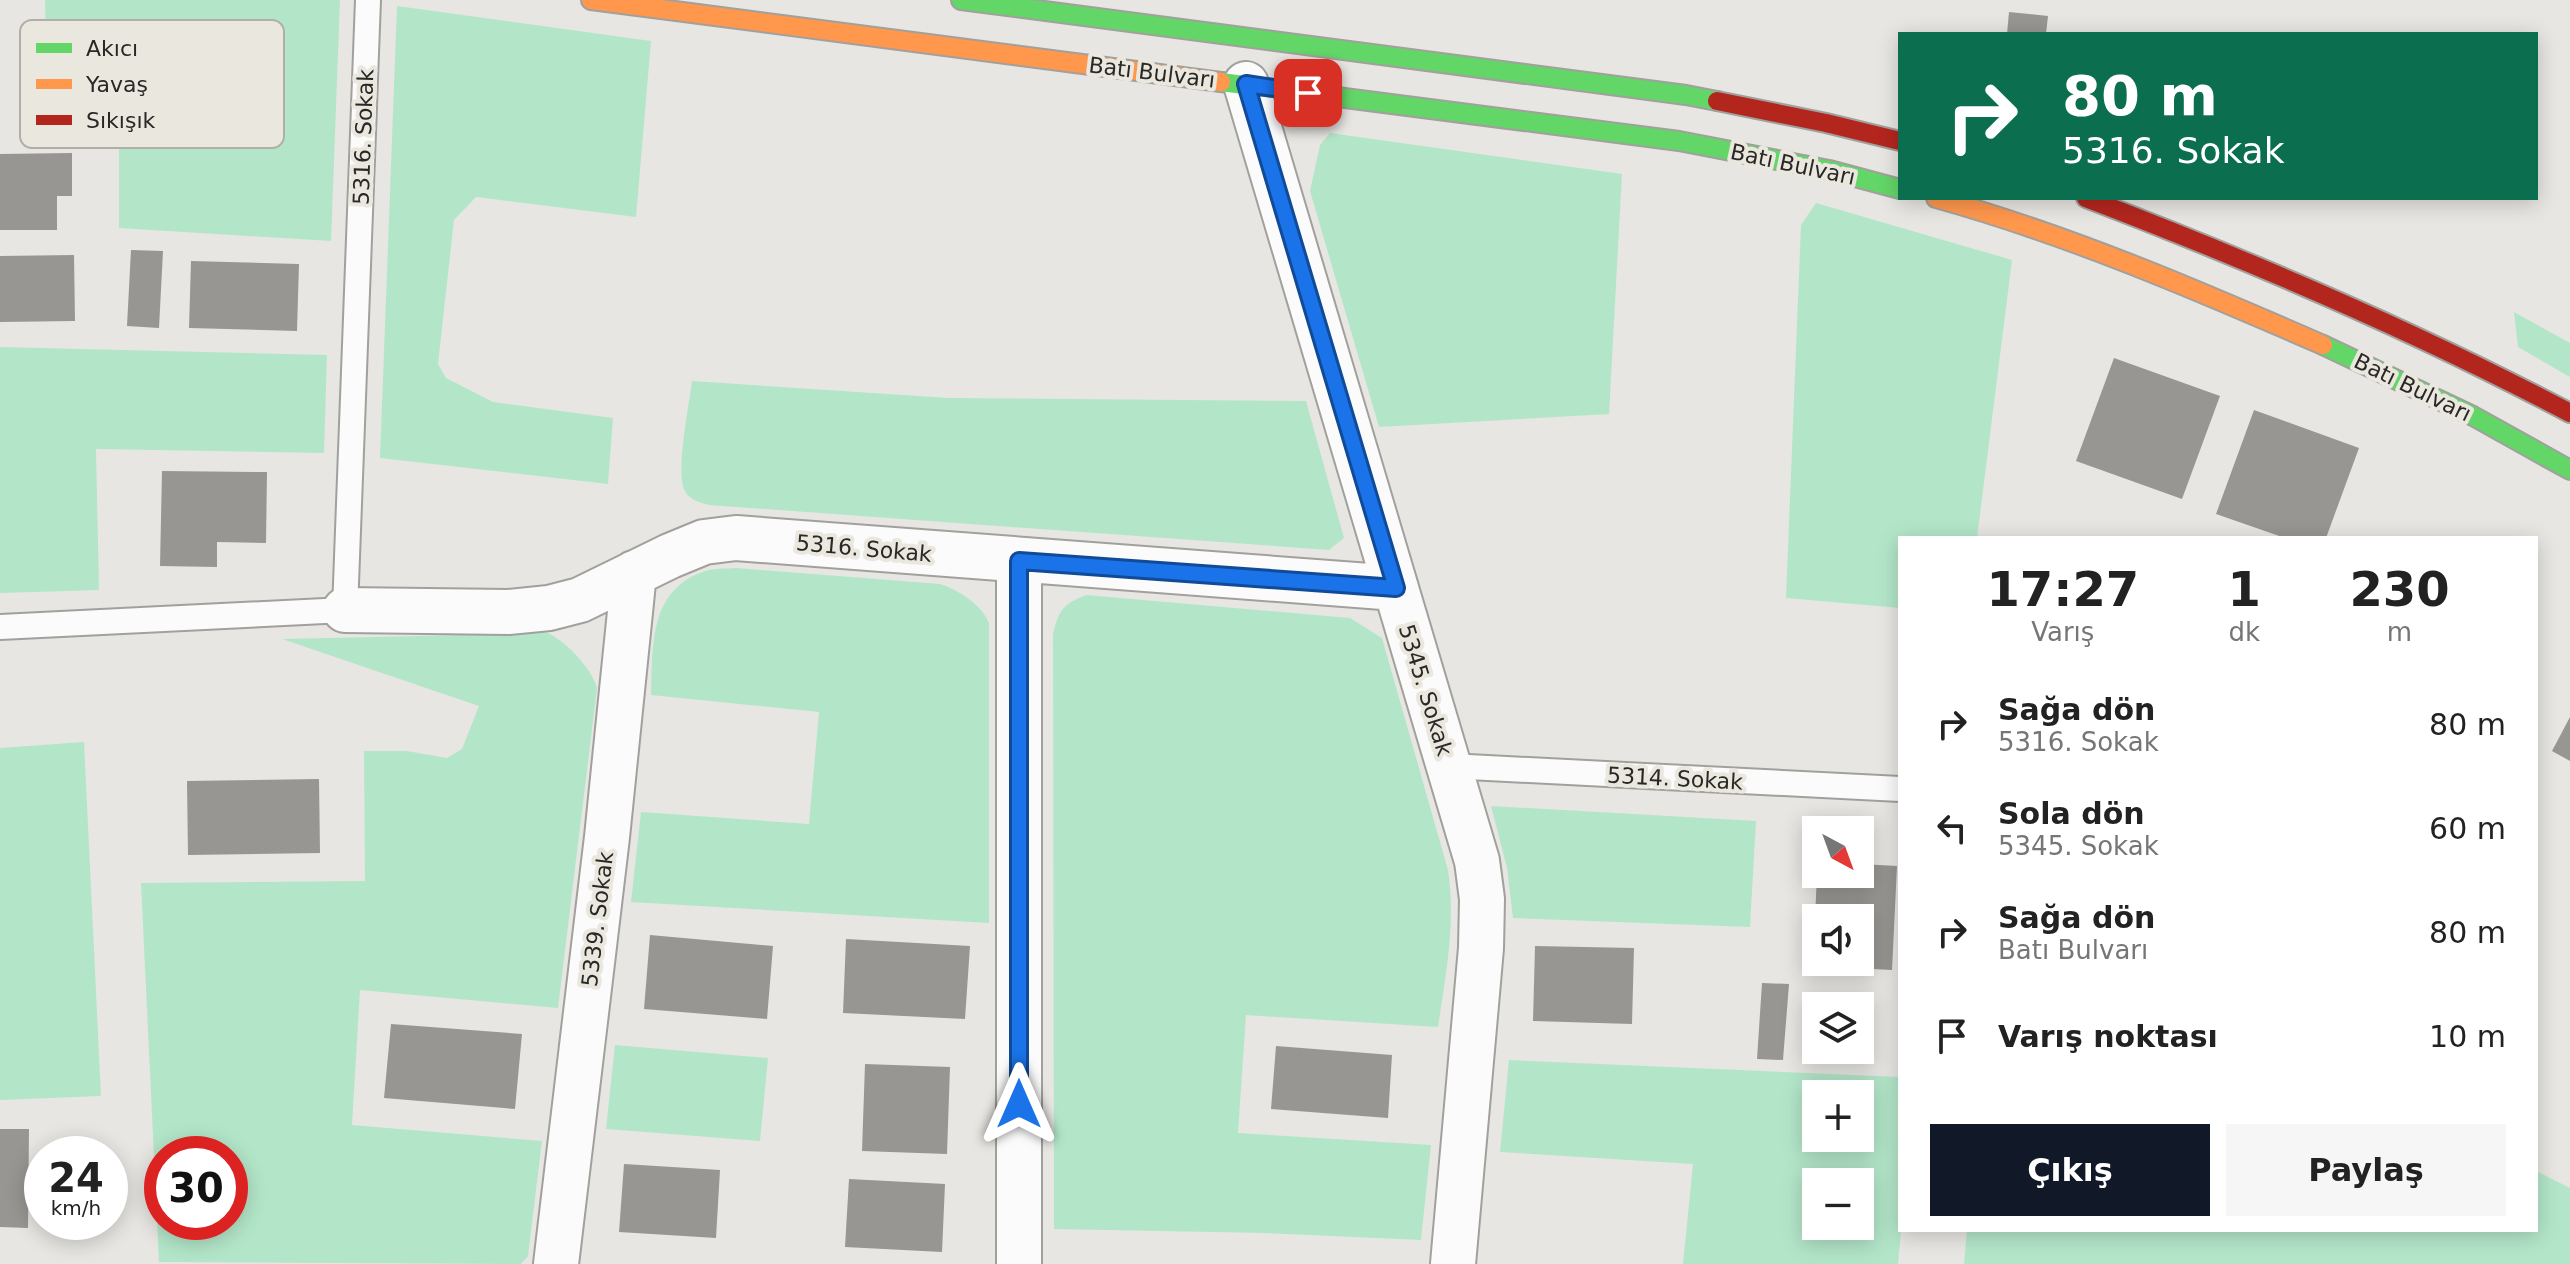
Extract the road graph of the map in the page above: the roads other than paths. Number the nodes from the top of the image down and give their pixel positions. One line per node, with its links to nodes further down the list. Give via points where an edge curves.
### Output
1 (368, 0): 14 (lane, 5316. Sokak)
2 (591, 0): 4 (street, Batı Bulvarı)
3 (961, 0): 5 (street, Batı Bulvarı, via 1686,95)
4 (1246, 84): 6 (street, Batı Bulvarı, via 1679,141); 13 (street, 5345. Sokak)
5 (1898, 141)
6 (1898, 188)
7 (1942, 200): 10 (street, Batı Bulvarı, via 2090,249 2263,318 2384,372)
8 (2091, 200): 9 (street, Batı Bulvarı, via 2397,327)
9 (2570, 413)
10 (2570, 470)
11 (1019, 561): 12 (street, 5316. Sokak, via 736,538 704,542); 13 (street, 5316. Sokak); 19 (street)
12 (634, 573): 14 (street, 5316. Sokak, via 580,600 549,608); 18 (street, 5339. Sokak)
13 (1396, 588): 16 (street, 5345. Sokak)
14 (345, 610): 15 (lane, 5316. Sokak)
15 (0, 627)
16 (1449, 766): 17 (lane, 5314. Sokak); 20 (street, 5345. Sokak, via 1477,861 1482,899)
17 (1898, 789)
18 (556, 1264)
19 (1019, 1264)
20 (1453, 1264)

